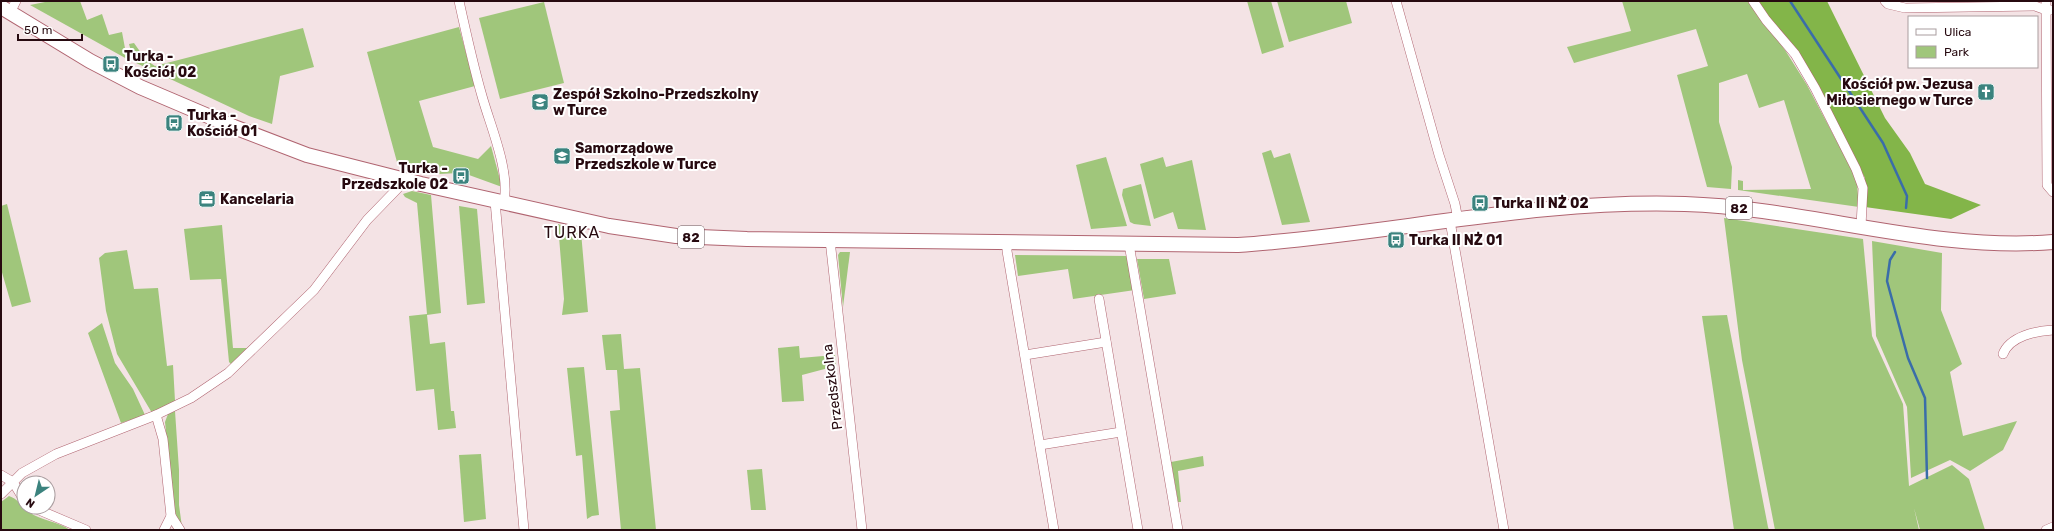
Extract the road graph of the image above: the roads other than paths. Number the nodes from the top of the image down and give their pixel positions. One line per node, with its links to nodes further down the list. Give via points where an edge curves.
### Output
1 (459, 1): 10 (street, via 505,176 506,192)
2 (1396, 1): 11 (street, via 1455,204)
3 (1753, 1): 12 (street, via 1794,54 1815,88 1856,169 1863,188)
4 (1885, 1): 6 (street, via 1904,8)
5 (9, 7): 8 (main road, 82, via 104,68 188,108 303,153)
6 (2048, 7): 7 (street)
7 (2050, 124): 9 (street, via 2047,185)
8 (401, 179): 10 (main road, 82); 22 (street, via 398,188 367,220 323,280 304,301 228,373 191,398)
9 (2053, 192)
10 (500, 202): 13 (main road, 82, via 609,226 660,234 704,238); 35 (street)
11 (1454, 220): 12 (main road, 82, via 1584,206 1668,204 1765,211); 16 (main road, 82, via 1280,242 1238,245); 40 (street)
12 (1861, 226): 14 (main road, 82, via 1978,242)
13 (830, 240): 15 (main road, 82); 36 (street, Przedszkolna)
14 (2053, 242)
15 (1008, 243): 16 (main road, 82); 21 (street, via 1007,251)
16 (1129, 244): 39 (street)
17 (1098, 299): 19 (street)
18 (2053, 330): 20 (street, via 2018,339 2005,348)
19 (1106, 342): 21 (street); 23 (street)
20 (2003, 354)
21 (1025, 355): 24 (street)
22 (156, 416): 26 (street, via 56,454 22,472); 30 (street, via 163,438)
23 (1121, 432): 24 (street); 38 (street)
24 (1040, 445): 37 (street)
25 (1, 475): 26 (street)
26 (13, 482): 27 (street); 28 (street)
27 (16, 487)
28 (1, 494)
29 (48, 515): 32 (street)
30 (171, 516): 33 (street); 34 (street)
31 (2053, 527): 41 (street)
32 (86, 530)
33 (164, 530)
34 (180, 530)
35 (524, 530)
36 (862, 530)
37 (1054, 530)
38 (1138, 530)
39 (1178, 530)
40 (1504, 530)
41 (2046, 530)

